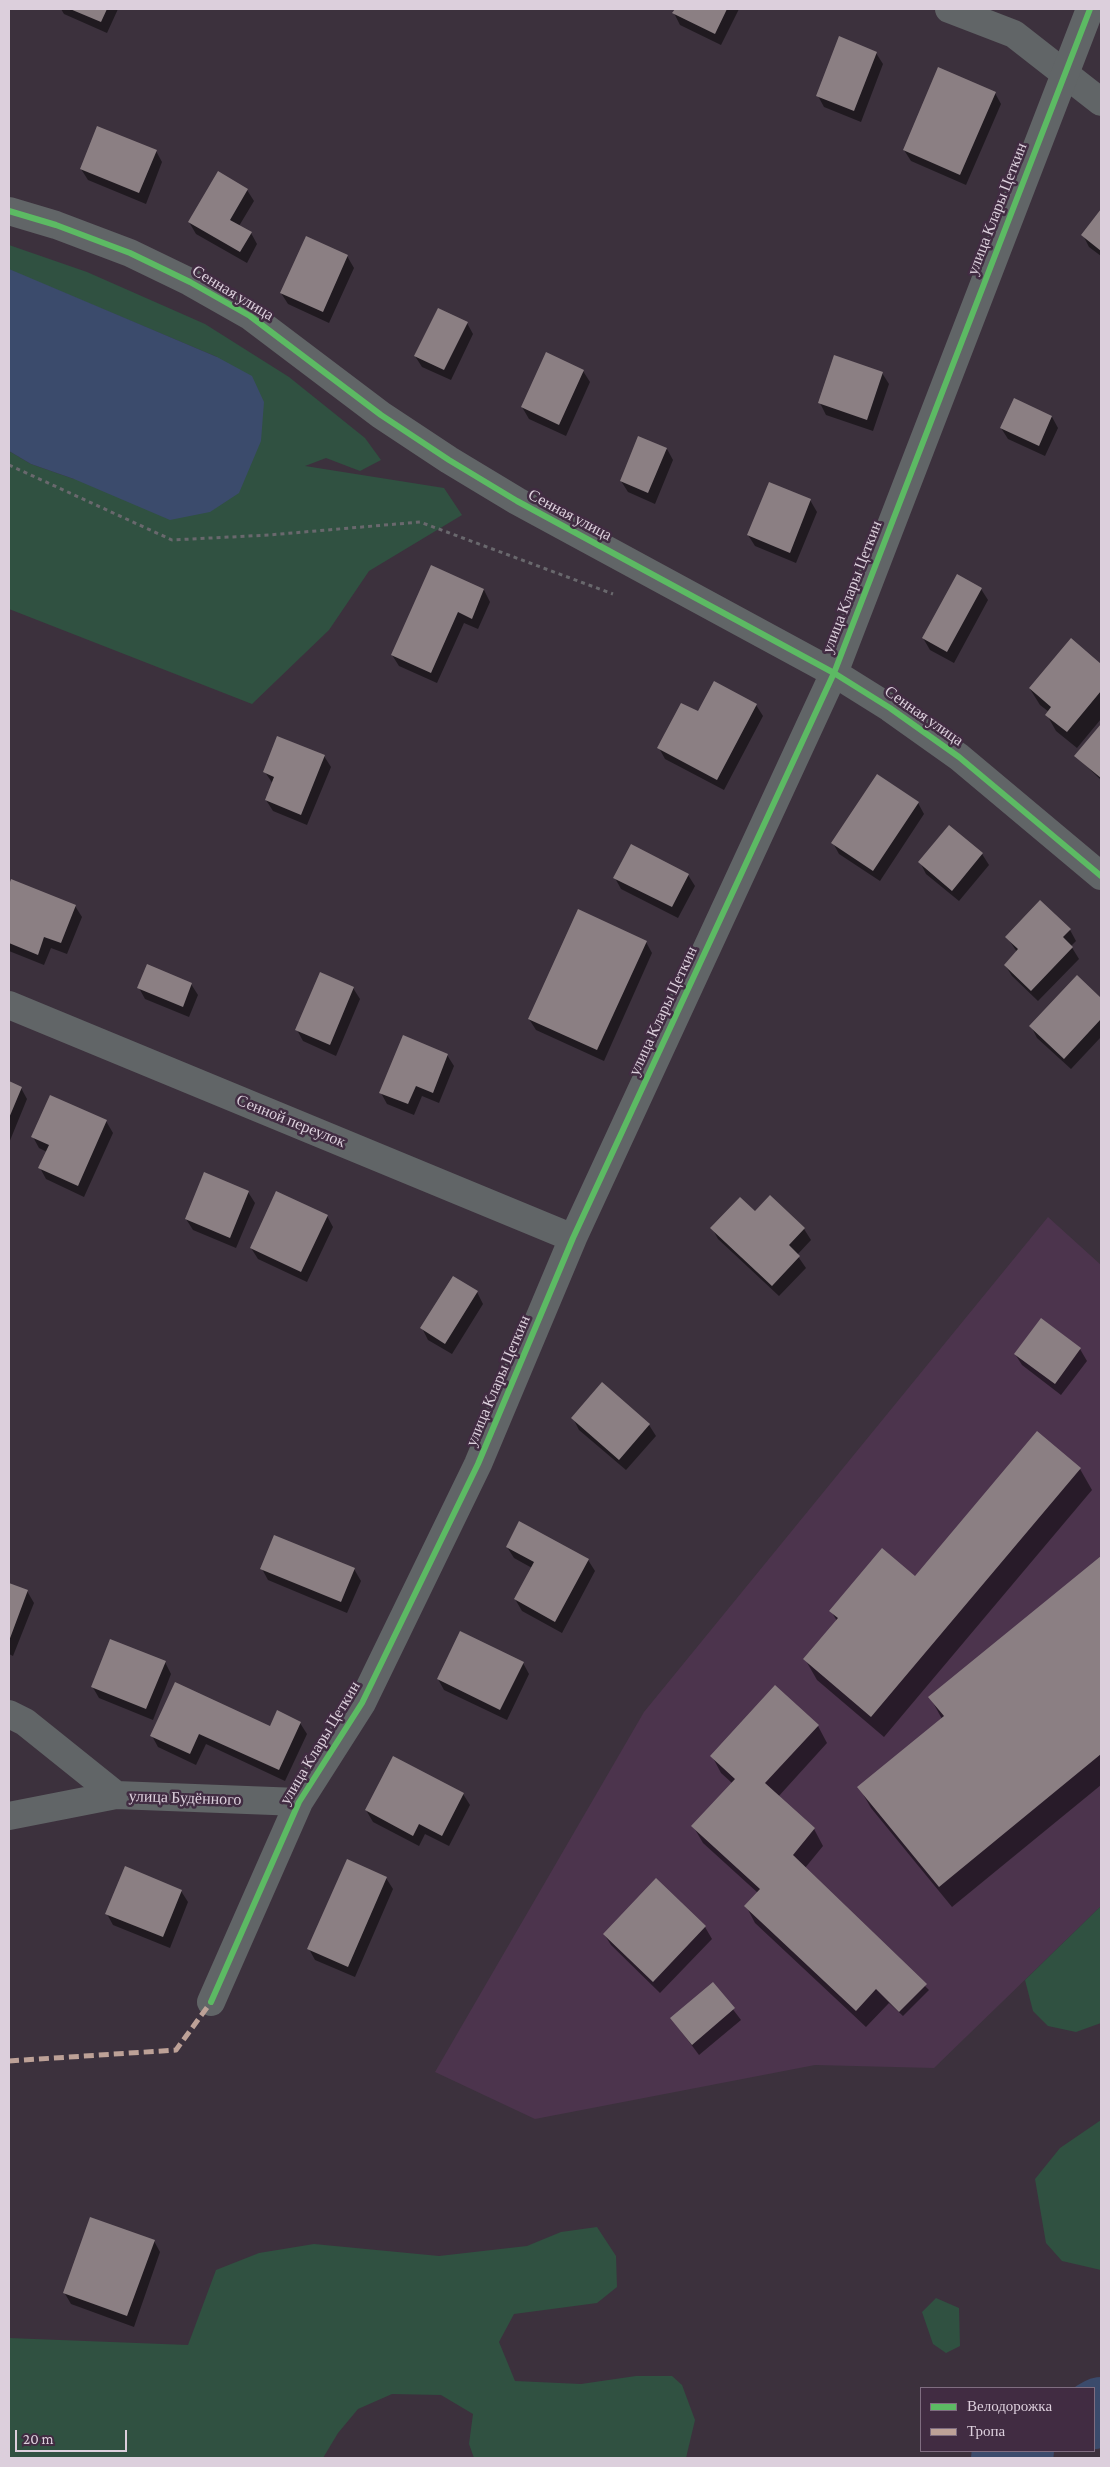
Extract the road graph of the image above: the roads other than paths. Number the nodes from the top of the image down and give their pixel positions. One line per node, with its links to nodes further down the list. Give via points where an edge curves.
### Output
1 (949, 9): 3 (street, via 1014,34)
2 (1090, 9): 3 (street, улица Клары Цеткин)
3 (1065, 73): 4 (street); 6 (street, улица Клары Цеткин)
4 (1101, 102)
5 (9, 211): 6 (street, Сенная улица, via 130,253 190,282 250,316 381,415 466,471)
6 (834, 673): 7 (street, Сенная улица, via 959,757); 9 (street, улица Клары Цеткин)
7 (1101, 876)
8 (9, 1005): 9 (street, Сенной переулок)
9 (573, 1238): 12 (street, улица Клары Цеткин, via 478,1464 362,1703)
10 (9, 1714): 11 (street, улица Будённого, via 25,1722)
11 (116, 1795): 12 (street, улица Будённого); 13 (street)
12 (299, 1802): 14 (street, улица Клары Цеткин)
13 (9, 1816)
14 (211, 2002)

